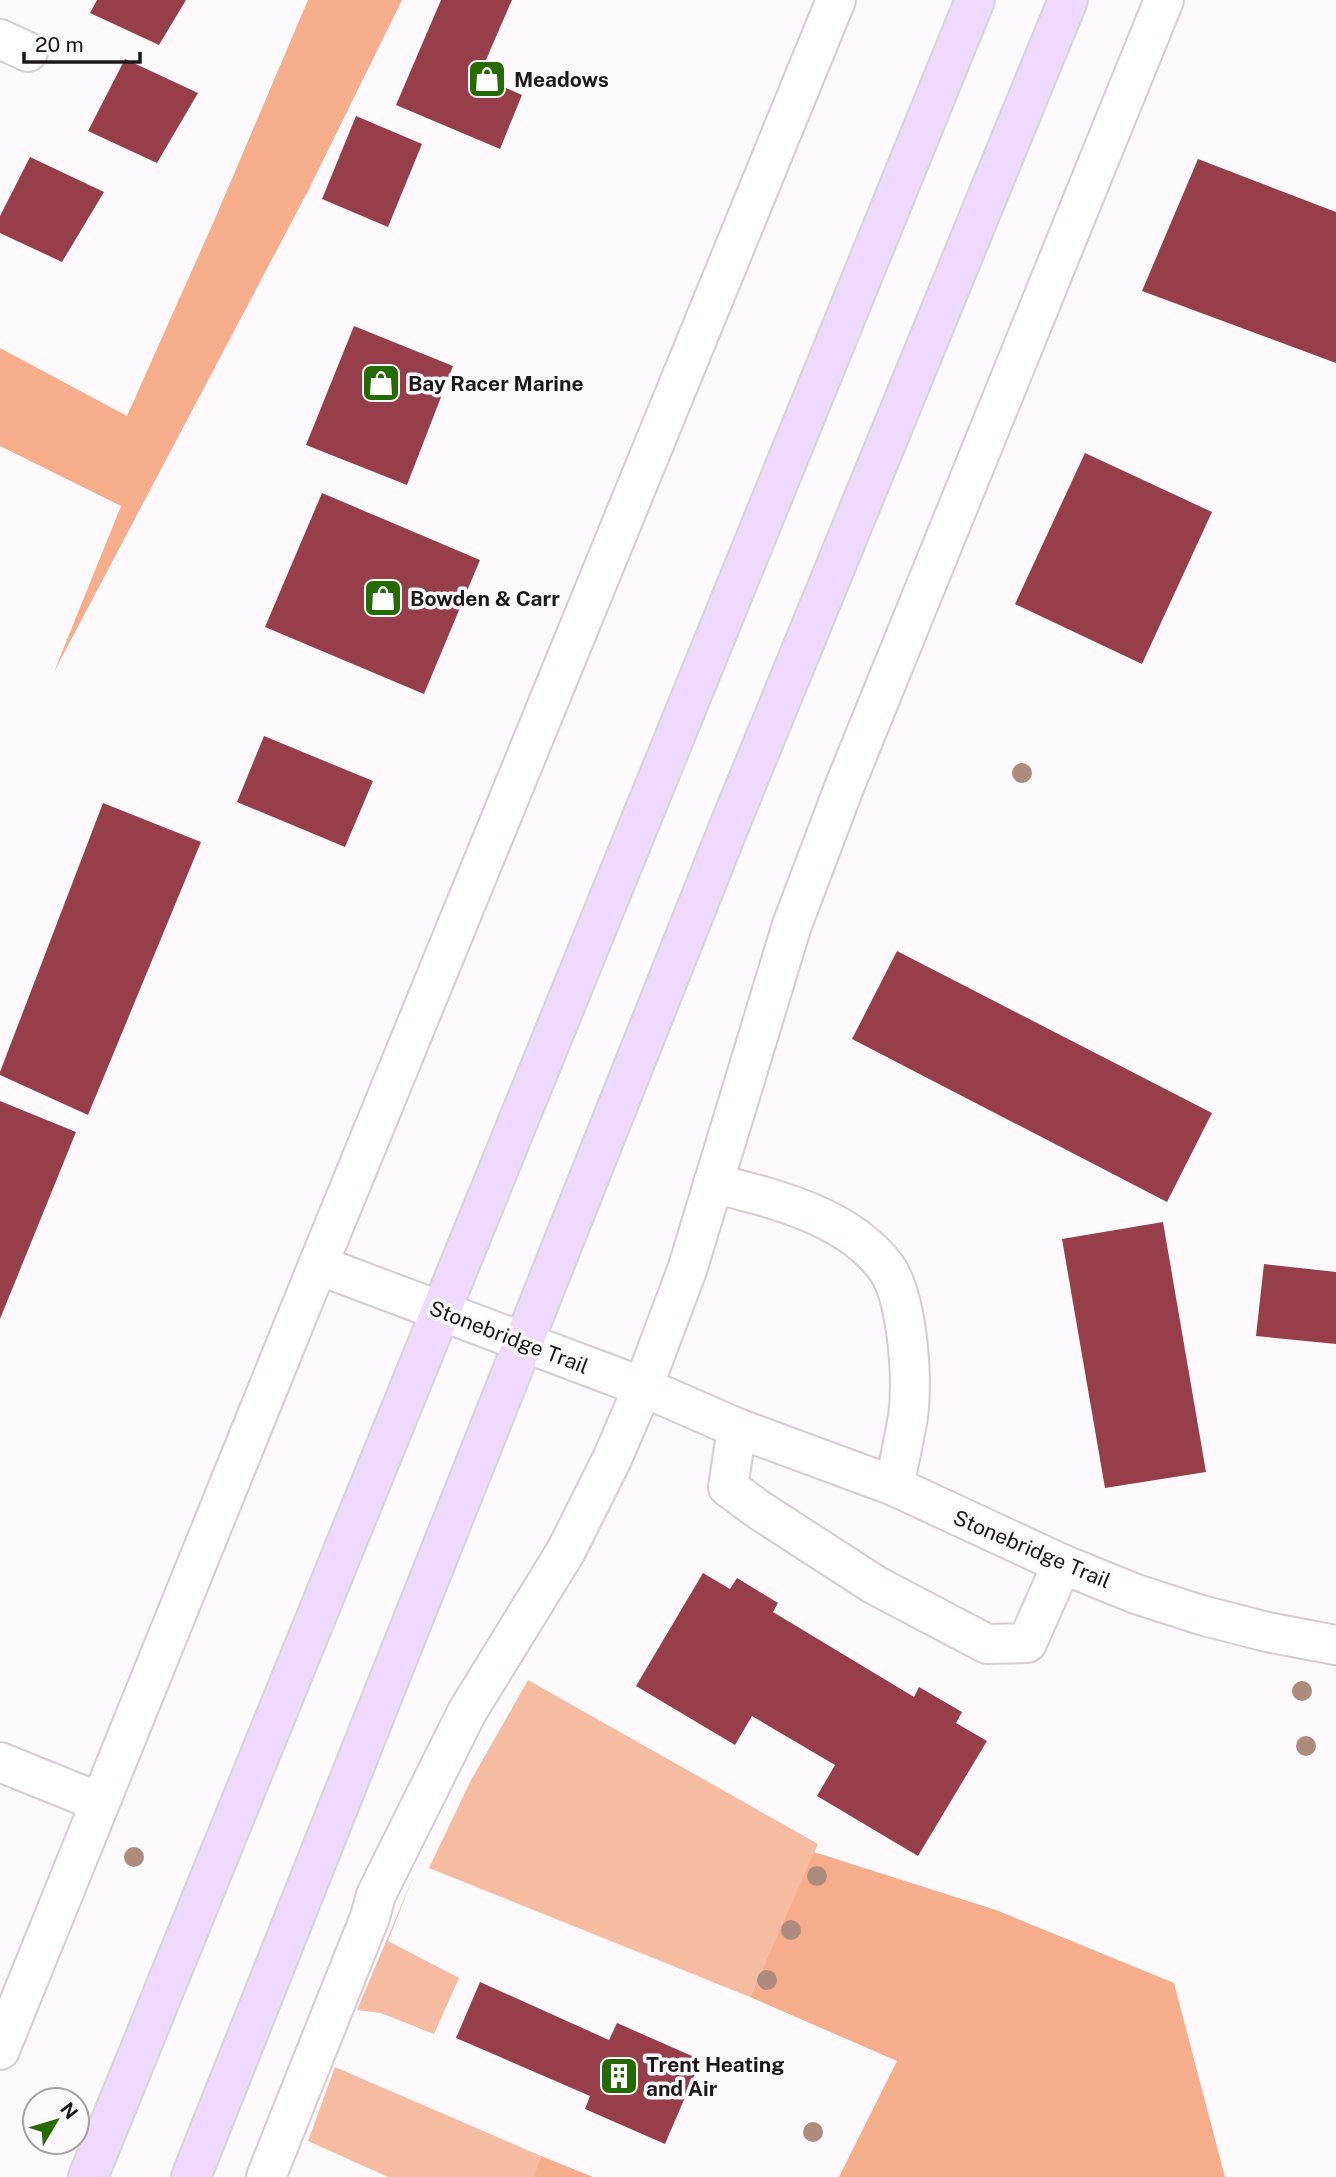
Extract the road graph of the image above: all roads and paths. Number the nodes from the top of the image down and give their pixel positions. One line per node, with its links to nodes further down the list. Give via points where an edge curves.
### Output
1 (836, 0): 6 (street)
2 (975, 0): 7 (main road)
3 (1068, 0): 8 (main road)
4 (1164, 0): 5 (street, via 801,899)
5 (713, 1182): 9 (street, via 687,1270); 11 (street, via 777,1199 830,1222 872,1251 886,1268 906,1327 909,1371 908,1415)
6 (318, 1265): 7 (street, Stonebridge Trail); 15 (street)
7 (441, 1311): 8 (street, Stonebridge Trail); 17 (main road)
8 (523, 1342): 9 (street, Stonebridge Trail); 18 (main road)
9 (643, 1387): 10 (street, Stonebridge Trail); 19 (street, via 566,1551 467,1712 376,1895)
10 (737, 1428): 11 (street, Stonebridge Trail); 12 (street, via 728,1487 875,1585 987,1644 1027,1643)
11 (894, 1486): 12 (street, Stonebridge Trail)
12 (1062, 1564): 13 (street, Stonebridge Trail, via 1201,1615)
13 (1336, 1645)
14 (0, 1762): 15 (street)
15 (99, 1802): 16 (street)
16 (0, 2050)
17 (88, 2177)
18 (191, 2177)
19 (266, 2177)

